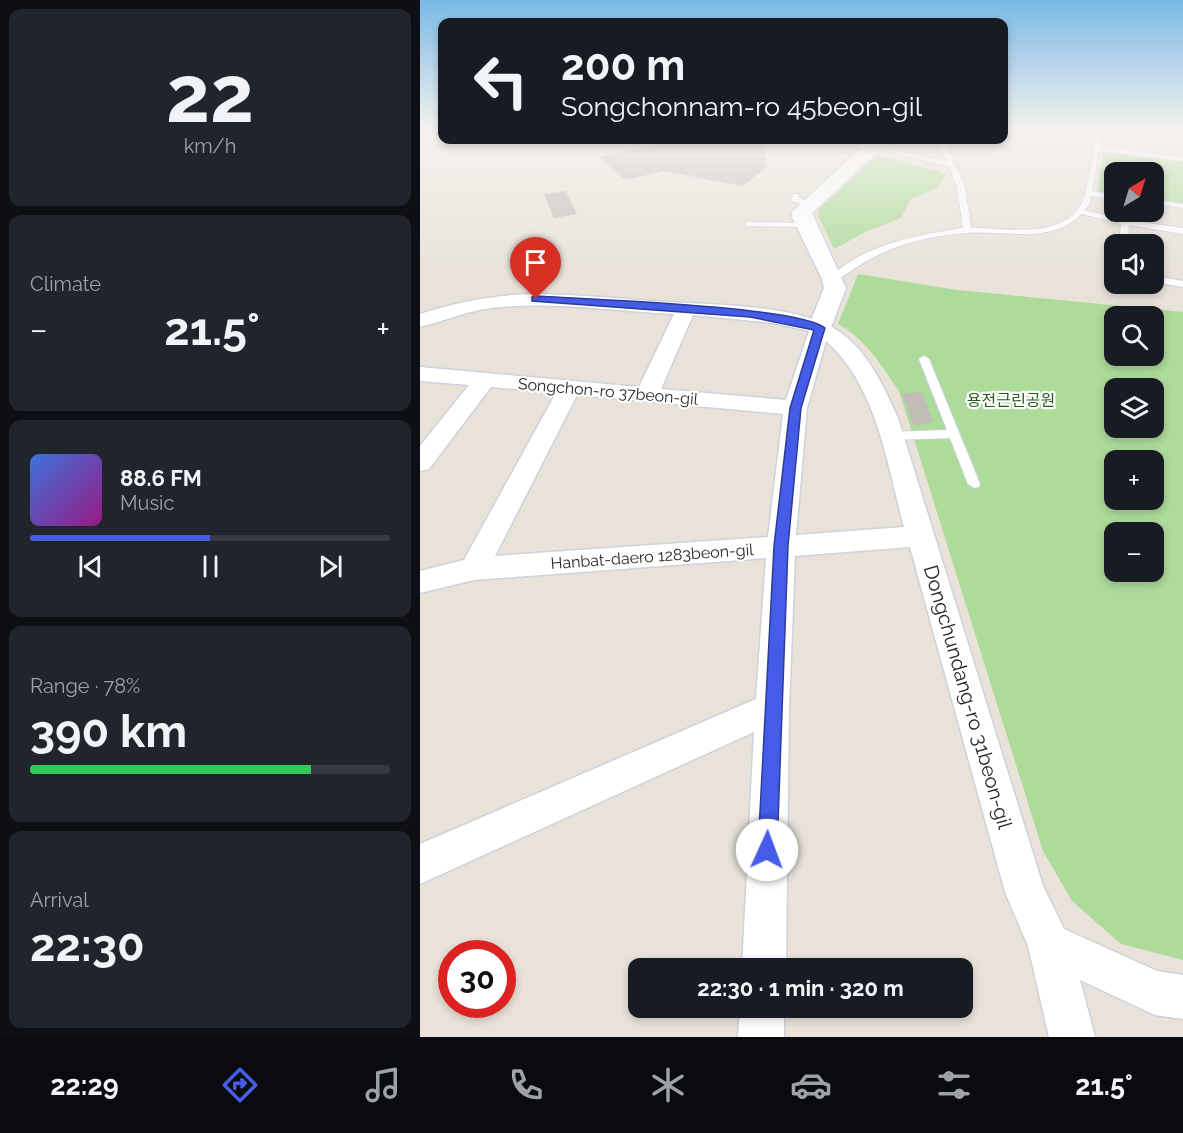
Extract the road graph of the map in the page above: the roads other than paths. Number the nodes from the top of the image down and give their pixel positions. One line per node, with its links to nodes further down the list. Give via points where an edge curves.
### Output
1 (830, 178): 12 (street, via 803,200)
2 (958, 178): 13 (lane)
3 (1091, 178): 4 (lane)
4 (1088, 193): 5 (lane); 8 (lane, via 1086,203)
5 (1104, 195)
6 (1164, 203): 7 (lane)
7 (1183, 206)
8 (1078, 211): 9 (lane); 13 (lane, via 1067,224 1045,231)
9 (1104, 217)
10 (1125, 222): 14 (lane); 15 (lane)
11 (749, 224): 12 (lane)
12 (806, 225): 16 (street)
13 (967, 230): 16 (lane, via 884,248 856,261)
14 (1183, 231)
15 (1124, 234)
16 (833, 279): 21 (street, via 835,288)
17 (1164, 281): 18 (lane)
18 (1183, 284)
19 (686, 309): 20 (street, via 536,299 489,302); 21 (street, via 750,314); 26 (street)
20 (420, 321)
21 (820, 328): 27 (street); 29 (street, Dongchundang-ro 31beon-gil, via 837,340 873,385)
22 (924, 359): 28 (lane)
23 (420, 374): 24 (street, Songchon-ro 37beon-gil)
24 (485, 380): 25 (street, Songchon-ro 37beon-gil); 30 (street)
25 (570, 387): 26 (street, Songchon-ro 37beon-gil); 34 (street)
26 (647, 394): 27 (street, Songchon-ro 37beon-gil)
27 (795, 408): 33 (street)
28 (954, 434): 29 (lane); 31 (lane)
29 (891, 436): 32 (street, Dongchundang-ro 31beon-gil)
30 (420, 463)
31 (974, 484)
32 (921, 536): 33 (street, Hanbat-daero 1283beon-gil); 38 (street, Dongchundang-ro 31beon-gil, via 1025,892)
33 (781, 546): 34 (street, Hanbat-daero 1283beon-gil); 36 (street)
34 (474, 569): 35 (street, Hanbat-daero 1283beon-gil)
35 (420, 582)
36 (772, 708): 37 (street); 39 (street)
37 (420, 864)
38 (1049, 944): 40 (street, via 1155,993); 43 (street, Dongchundang-ro 31beon-gil)
39 (764, 958)
40 (1183, 997)
41 (762, 1018): 42 (street)
42 (761, 1037)
43 (1072, 1037)

